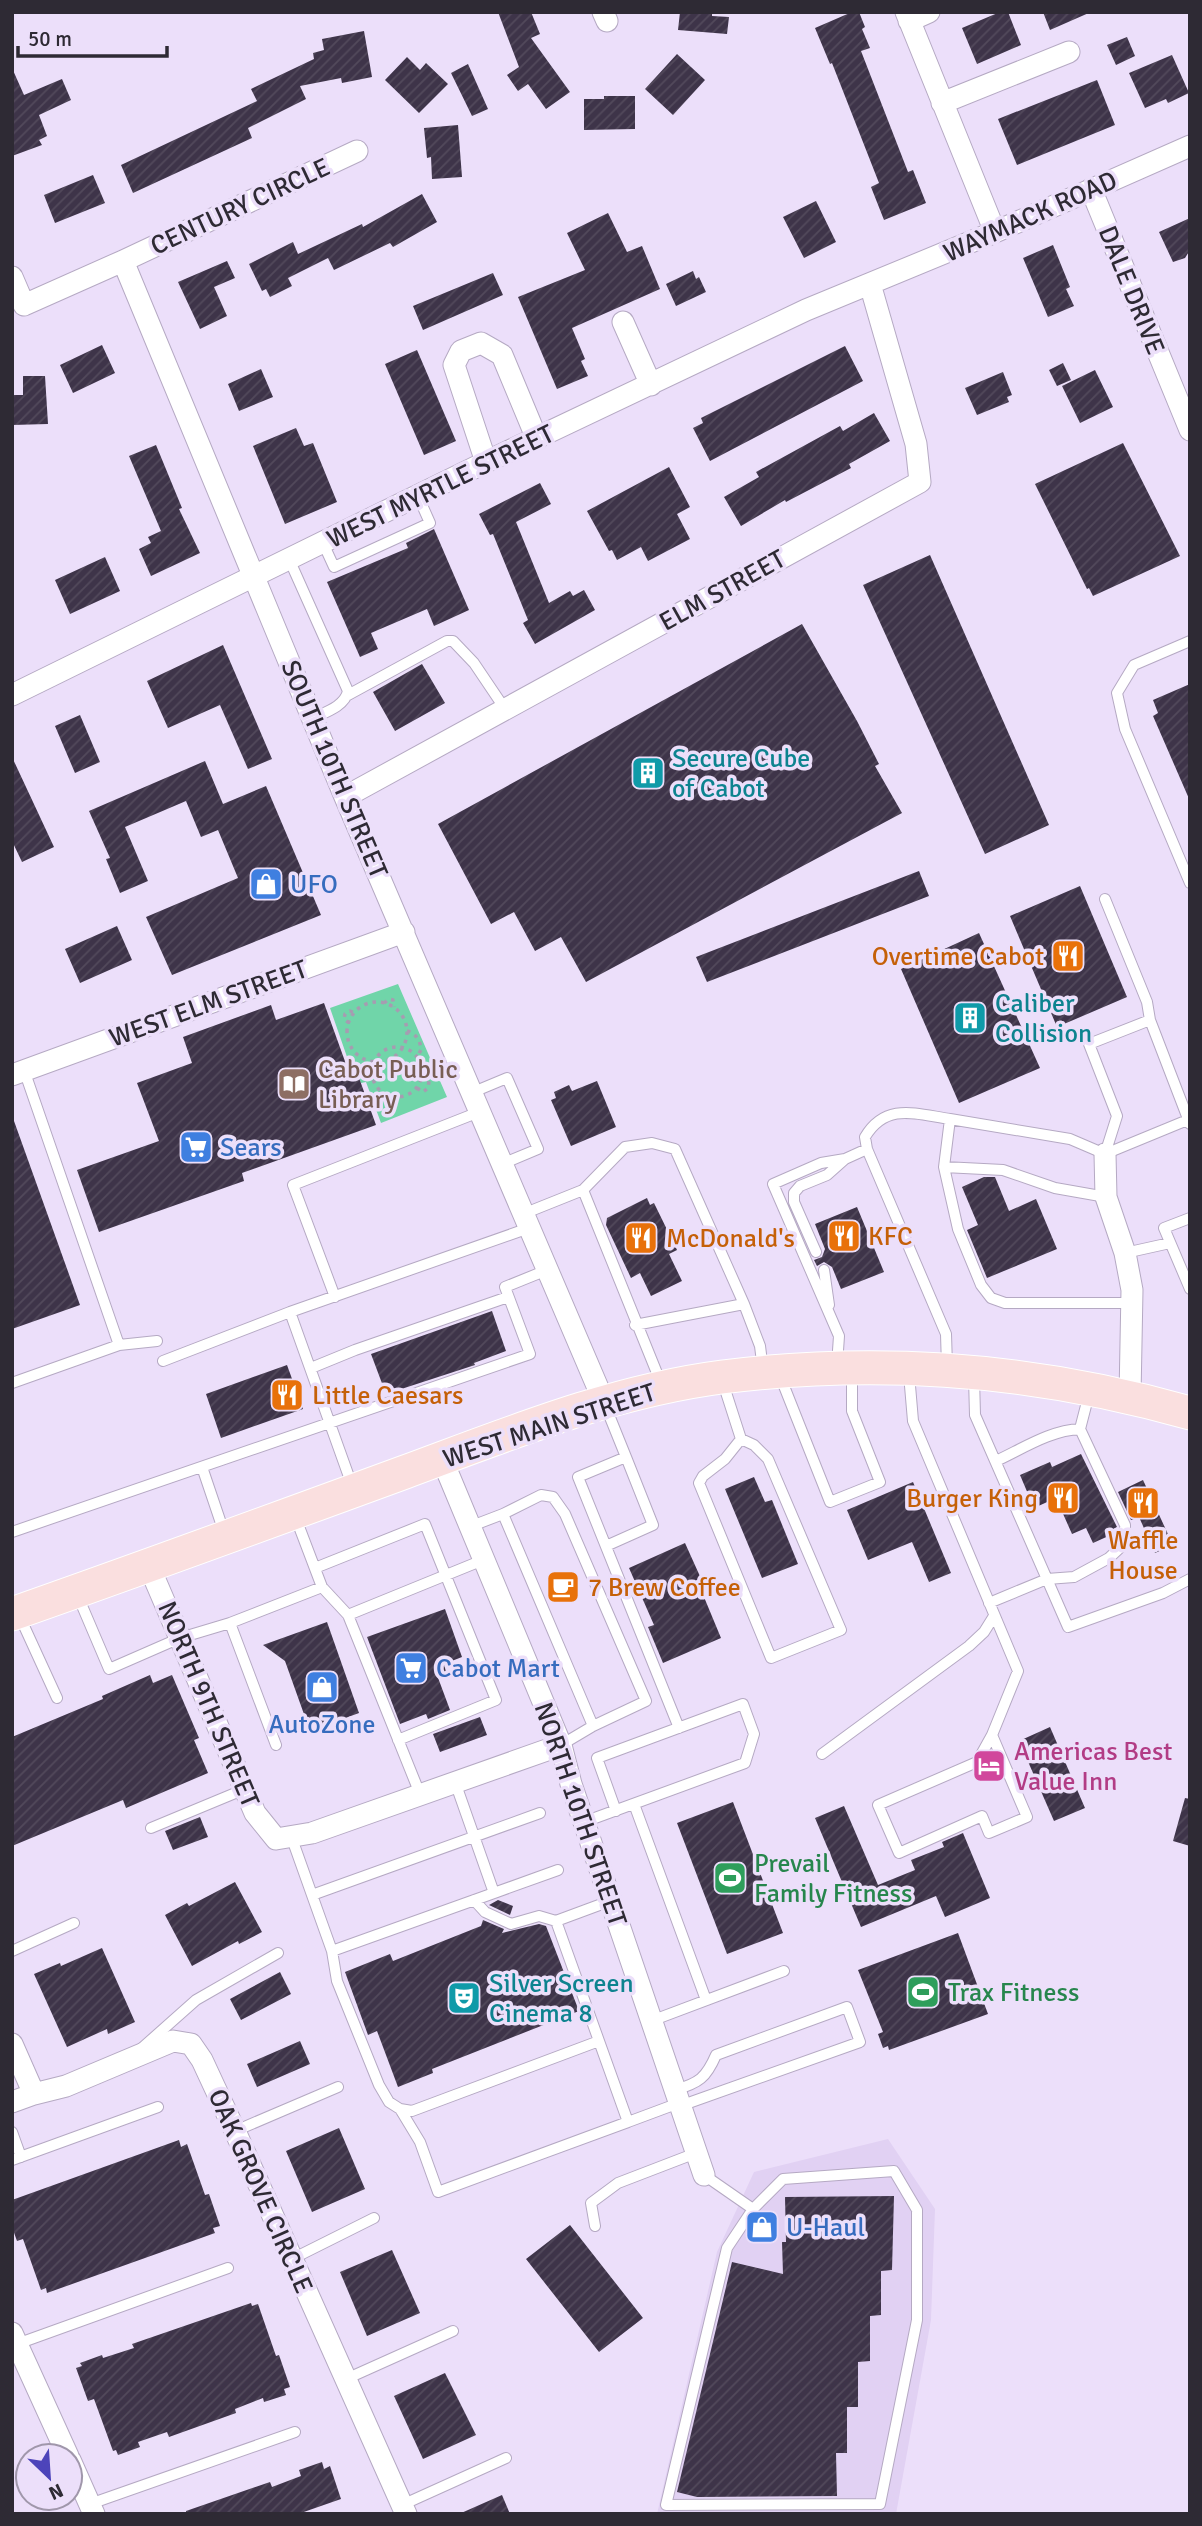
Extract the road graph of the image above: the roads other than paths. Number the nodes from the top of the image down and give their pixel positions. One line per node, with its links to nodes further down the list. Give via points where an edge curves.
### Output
1 (929, 12): 2 (street)
2 (908, 17): 4 (street)
3 (1069, 52): 4 (street)
4 (942, 103): 8 (street)
5 (1190, 146): 7 (street, WAYMACK ROAD)
6 (357, 151): 9 (street, CENTURY CIRCLE)
7 (1091, 189): 8 (street, WAYMACK ROAD); 14 (street, DALE DRIVE)
8 (995, 232): 11 (street, WAYMACK ROAD)
9 (123, 261): 10 (street, via 23,305); 20 (street, SOUTH 10TH STREET)
10 (12, 277)
11 (870, 284): 13 (street, WEST MYRTLE STREET); 24 (street, ELM STREET, via 916,444 920,482)
12 (623, 322): 13 (street)
13 (651, 385): 15 (street, WEST MYRTLE STREET)
14 (1190, 430)
15 (537, 439): 16 (street, WEST MYRTLE STREET); 16 (street, via 502,355 481,343 461,351 454,365)
16 (486, 462): 17 (street, WEST MYRTLE STREET)
17 (418, 496): 18 (street, WEST MYRTLE STREET); 18 (lane, via 430,523 334,566)
18 (323, 543): 19 (street, WEST MYRTLE STREET)
19 (289, 559): 20 (street, WEST MYRTLE STREET); 23 (lane)
20 (255, 577): 22 (street, WEST MYRTLE STREET); 25 (street, SOUTH 10TH STREET)
21 (1190, 641): 27 (lane, via 1134,665 1117,693 1125,729)
22 (12, 695)
23 (348, 695): 24 (lane, via 453,641); 25 (lane)
24 (505, 709): 26 (street, ELM STREET)
25 (313, 718): 26 (street, SOUTH 10TH STREET)
26 (345, 797): 29 (street, SOUTH 10TH STREET)
27 (1190, 883)
28 (1105, 899): 30 (lane)
29 (404, 932): 31 (street, WEST ELM STREET); 32 (street, SOUTH 10TH STREET)
30 (1150, 1020): 34 (lane); 36 (lane, via 1089,1044 1117,1116)
31 (18, 1073): 58 (lane)
32 (475, 1102): 38 (street, SOUTH 10TH STREET); 38 (lane, via 507,1078 538,1149); 50 (lane, via 293,1185)
33 (950, 1119): 35 (lane, via 895,1113 872,1126 865,1137); 36 (lane, via 1070,1139); 39 (lane)
34 (1189, 1121): 36 (lane)
35 (867, 1149): 37 (lane); 63 (lane)
36 (1105, 1154): 41 (street)
37 (845, 1158): 45 (lane, via 827,1175 794,1193); 55 (lane, via 773,1184)
38 (502, 1164): 43 (street, SOUTH 10TH STREET)
39 (944, 1167): 41 (lane, via 1003,1170 1055,1188); 52 (lane, via 958,1229 981,1285 992,1298 1005,1303)
40 (583, 1190): 43 (lane); 53 (lane, via 625,1147 652,1143 675,1149); 56 (lane)
41 (1106, 1197): 46 (street)
42 (1190, 1217): 44 (lane, via 1164,1228)
43 (526, 1221): 47 (street, SOUTH 10TH STREET); 50 (lane)
44 (1170, 1242): 46 (lane); 49 (lane)
45 (816, 1252)
46 (1125, 1253): 52 (street)
47 (547, 1270): 51 (lane, via 505,1287); 70 (street, SOUTH 10TH STREET)
48 (824, 1270): 55 (lane)
49 (1190, 1289)
50 (335, 1297): 54 (lane)
51 (509, 1297): 60 (lane); 72 (lane, via 530,1354)
52 (1132, 1303): 69 (street)
53 (744, 1304): 56 (lane); 64 (lane)
54 (290, 1312): 59 (lane); 60 (lane)
55 (830, 1315): 61 (lane)
56 (635, 1325): 67 (lane)
57 (157, 1340): 58 (lane)
58 (120, 1345): 66 (lane)
59 (163, 1362)
60 (311, 1368): 72 (lane)
61 (844, 1368): 62 (main road, WEST MAIN STREET); 64 (main road, WEST MAIN STREET); 64 (lane, via 852,1411 880,1482 830,1502)
62 (909, 1368): 63 (main road, WEST MAIN STREET); 94 (lane, via 914,1421)
63 (960, 1370): 68 (main road, WEST MAIN STREET); 77 (lane)
64 (771, 1372): 65 (main road, WEST MAIN STREET)
65 (721, 1377): 67 (main road, WEST MAIN STREET); 74 (lane)
66 (12, 1383)
67 (663, 1388): 70 (main road, WEST MAIN STREET)
68 (1091, 1388): 69 (main road, WEST MAIN STREET); 73 (lane)
69 (1130, 1396): 71 (main road, WEST MAIN STREET)
70 (604, 1402): 75 (lane); 76 (main road, WEST MAIN STREET)
71 (1190, 1413)
72 (330, 1423): 78 (lane); 79 (lane)
73 (1080, 1429): 77 (lane, via 1043,1439); 90 (lane, via 1125,1525 1125,1542 1109,1558 1073,1577)
74 (741, 1439): 74 (lane, via 699,1483 771,1658 841,1630 768,1459)
75 (626, 1457): 85 (lane, via 653,1525); 85 (lane, via 578,1477)
76 (442, 1459): 79 (main road, WEST MAIN STREET); 82 (street, NORTH 10TH STREET)
77 (996, 1461): 90 (lane)
78 (202, 1467): 83 (lane); 84 (lane)
79 (354, 1491): 80 (main road, WEST MAIN STREET)
80 (294, 1513): 84 (main road, WEST MAIN STREET); 88 (lane)
81 (503, 1514): 82 (lane); 101 (lane); 101 (lane, via 541,1495 553,1497 565,1514 646,1701)
82 (469, 1527): 86 (street, NORTH 10TH STREET)
83 (12, 1532)
84 (226, 1538): 87 (main road, WEST MAIN STREET)
85 (606, 1546): 102 (lane)
86 (483, 1560): 89 (lane); 106 (street, NORTH 10TH STREET)
87 (149, 1566): 93 (main road, WEST MAIN STREET); 99 (street, NORTH 9TH STREET)
88 (315, 1569): 89 (lane, via 425,1524); 92 (lane)
89 (446, 1576): 96 (lane); 104 (lane, via 496,1700)
90 (1047, 1579): 91 (lane, via 1068,1627); 94 (lane)
91 (1190, 1579)
92 (323, 1587): 96 (lane); 98 (lane)
93 (76, 1592): 95 (main road, WEST MAIN STREET); 99 (lane, via 109,1669)
94 (989, 1603): 97 (lane)
95 (15, 1613): 100 (lane)
96 (348, 1615): 104 (lane)
97 (994, 1616): 103 (lane, via 1018,1671); 107 (lane, via 969,1646)
98 (230, 1623): 99 (lane); 105 (lane)
99 (180, 1638): 109 (street, NORTH 9TH STREET)
100 (57, 1698)
101 (593, 1726): 106 (lane)
102 (679, 1728): 111 (lane, via 743,1704 754,1734 745,1763); 112 (lane, via 597,1758)
103 (992, 1735): 103 (lane, via 1027,1817 989,1833 982,1816 899,1853 878,1805 976,1762)
104 (398, 1740): 110 (lane)
105 (276, 1745)
106 (561, 1745): 108 (street); 114 (street, NORTH 10TH STREET)
107 (822, 1754)
108 (454, 1781): 110 (street); 116 (lane)
109 (245, 1789): 115 (lane); 117 (street, NORTH 9TH STREET, via 255,1813)
110 (420, 1794): 117 (street, via 312,1833)
111 (634, 1804): 112 (lane); 129 (lane)
112 (616, 1811): 114 (lane)
113 (540, 1813): 116 (lane)
114 (584, 1822): 122 (street, NORTH 10TH STREET)
115 (151, 1828)
116 (474, 1837): 119 (lane); 120 (lane)
117 (284, 1838): 120 (lane)
118 (558, 1870): 119 (lane)
119 (494, 1893): 121 (lane)
120 (312, 1895): 126 (lane)
121 (474, 1900): 123 (lane, via 485,1912 511,1924 540,1916); 126 (lane)
122 (610, 1900): 123 (lane); 130 (street, NORTH 10TH STREET)
123 (556, 1921): 131 (lane)
124 (74, 1923): 125 (lane)
125 (12, 1951)
126 (332, 1951): 139 (lane, via 337,1981 379,2085 389,2102)
127 (278, 1953): 133 (lane, via 196,2000)
128 (785, 1971): 129 (lane)
129 (706, 2000): 130 (lane)
130 (651, 2021): 136 (street, NORTH 10TH STREET)
131 (599, 2041): 139 (lane, via 412,2111); 140 (lane)
132 (12, 2044): 135 (street)
133 (129, 2059): 135 (street, OAK GROVE CIRCLE, via 66,2087); 141 (street, OAK GROVE CIRCLE, via 173,2041 191,2044)
134 (338, 2087): 141 (lane)
135 (33, 2094): 137 (street, OAK GROVE CIRCLE)
136 (678, 2100): 136 (lane, via 860,2042 847,2007 716,2055 710,2070); 140 (lane); 143 (street, NORTH 10TH STREET)
137 (12, 2102)
138 (159, 2107): 144 (lane)
139 (400, 2109): 140 (lane, via 420,2142 438,2192)
140 (628, 2122)
141 (235, 2131): 149 (street, OAK GROVE CIRCLE)
142 (12, 2132): 144 (lane)
143 (696, 2153): 145 (street, NORTH 10TH STREET); 148 (lane, via 618,2183 591,2203)
144 (17, 2159)
145 (704, 2175): 146 (lane)
146 (753, 2209): 146 (lane, via 727,2248 666,2505 880,2504 917,2320 917,2210 894,2171 783,2179)
147 (374, 2218): 149 (lane)
148 (595, 2226)
149 (292, 2259): 153 (street, OAK GROVE CIRCLE)
150 (228, 2268): 152 (lane)
151 (453, 2330): 153 (lane)
152 (15, 2338): 155 (street)
153 (346, 2379): 159 (street, OAK GROVE CIRCLE)
154 (295, 2432): 158 (lane)
155 (62, 2442)
156 (506, 2458): 159 (lane)
157 (84, 2491): 158 (street)
158 (92, 2509)
159 (404, 2509)

